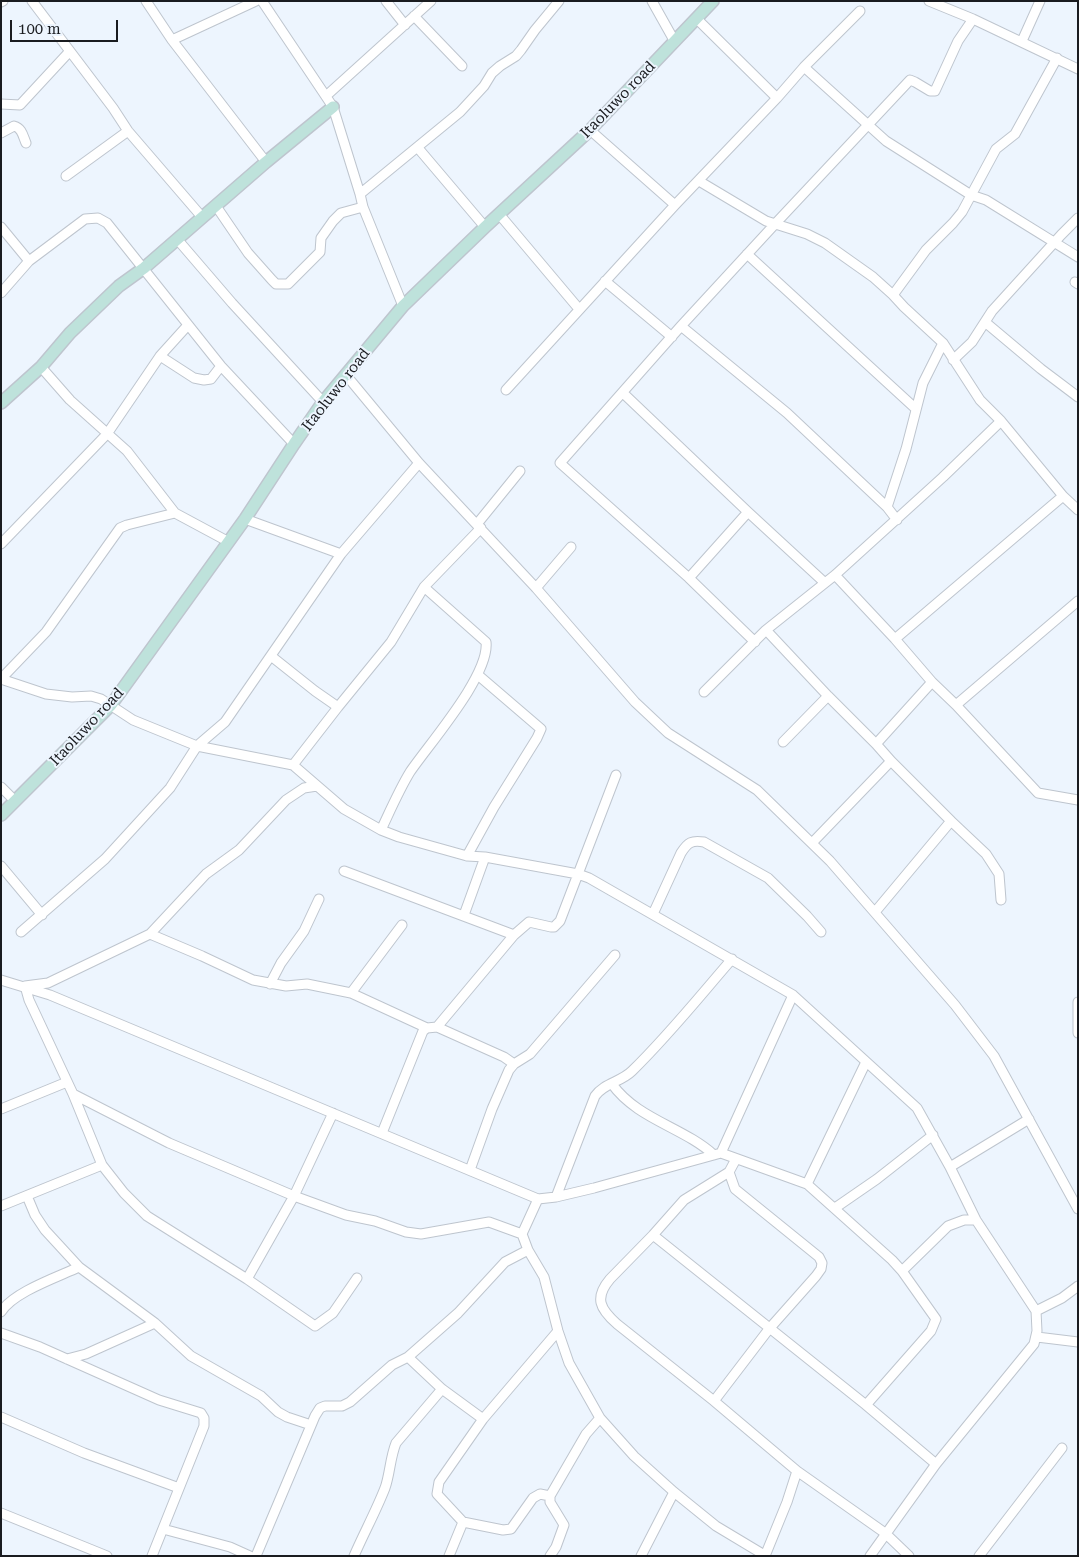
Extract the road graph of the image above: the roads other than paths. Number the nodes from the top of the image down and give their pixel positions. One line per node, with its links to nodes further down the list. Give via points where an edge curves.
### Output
1 (32, 1): 20 (street)
2 (146, 1): 17 (street)
3 (256, 1): 17 (street)
4 (262, 1): 25 (street)
5 (386, 1): 16 (street)
6 (430, 1): 13 (street)
7 (559, 1): 34 (street, via 516,56 496,70 460,112)
8 (652, 1): 18 (street)
9 (713, 1): 14 (street, Itaoluwo road)
10 (929, 1): 15 (street)
11 (1040, 1): 19 (street)
12 (860, 11): 23 (street)
13 (414, 16): 16 (street); 22 (street)
14 (697, 18): 18 (street, Itaoluwo road); 26 (street)
15 (973, 19): 19 (street); 29 (street, via 958,41 935,91 930,92 910,80)
16 (405, 25): 25 (street)
17 (172, 40): 35 (street)
18 (674, 42): 30 (street, Itaoluwo road)
19 (1022, 42): 21 (street)
20 (70, 51): 27 (street, via 20,105); 31 (street)
21 (1057, 58): 24 (street); 39 (street, via 1015,134 996,149)
22 (462, 66)
23 (804, 67): 26 (street); 29 (street)
24 (1078, 68)
25 (326, 96): 28 (street)
26 (777, 98): 37 (street)
27 (1, 104)
28 (333, 107): 35 (street); 38 (street)
29 (869, 124): 39 (street, via 886,141); 46 (street)
30 (590, 130): 40 (street); 43 (street, Itaoluwo road)
31 (128, 131): 36 (street); 44 (street)
32 (1, 133): 33 (street, via 17,127)
33 (26, 143)
34 (418, 148): 38 (street); 48 (street)
35 (266, 162): 41 (street)
36 (66, 176)
37 (699, 181): 40 (street); 46 (street)
38 (360, 194): 42 (street)
39 (971, 195): 50 (street, via 986,200); 57 (street, via 962,212 926,250)
40 (675, 205): 55 (street)
41 (216, 206): 42 (street, via 248,253 276,284 282,285 293,280 320,252 321,238 333,221 342,213); 44 (street)
42 (363, 207): 58 (street)
43 (499, 214): 48 (street, Itaoluwo road); 59 (street)
44 (202, 217): 49 (street)
45 (1078, 218): 50 (street)
46 (775, 224): 51 (street); 57 (street, via 825,243)
47 (1, 227): 53 (street)
48 (485, 227): 58 (street, Itaoluwo road)
49 (178, 240): 54 (street); 73 (street)
50 (1055, 243): 52 (street); 60 (street)
51 (747, 254): 62 (street); 75 (street)
52 (1078, 256)
53 (30, 260): 54 (street, via 85,219 98,218 107,223); 56 (street)
54 (144, 268): 61 (street); 68 (street, via 118,286 84,318)
55 (605, 281): 59 (street); 63 (street)
56 (1, 293)
57 (893, 295): 64 (street)
58 (403, 306): 69 (street, Itaoluwo road)
59 (579, 308): 70 (street)
60 (985, 322): 66 (street, via 972,342); 72 (street)
61 (188, 325): 65 (street); 67 (street)
62 (681, 326): 63 (street); 82 (street, via 787,413)
63 (672, 337): 71 (street)
64 (943, 343): 66 (street); 75 (street, via 923,383)
65 (160, 356): 67 (street, via 199,380 211,379); 77 (street)
66 (953, 360): 76 (street, via 980,400)
67 (221, 366): 78 (street)
68 (41, 367): 74 (street); 77 (street)
69 (346, 375): 73 (street, Itaoluwo road); 79 (street)
70 (506, 390)
71 (623, 393): 84 (street); 94 (street, via 560,464)
72 (1078, 397)
73 (323, 402): 78 (street, Itaoluwo road)
74 (1, 403)
75 (916, 409): 82 (street)
76 (1001, 422): 81 (street); 87 (street)
77 (107, 434): 85 (street, via 127,451); 90 (street)
78 (294, 444): 86 (street, Itaoluwo road)
79 (419, 463): 88 (street); 92 (street)
80 (520, 471): 88 (street)
81 (1063, 496): 83 (street); 100 (street)
82 (887, 507): 87 (street)
83 (1078, 510)
84 (748, 512): 94 (street); 95 (street)
85 (175, 514): 89 (street); 104 (street, via 120,528 46,632)
86 (245, 519): 89 (street, Itaoluwo road); 92 (street)
87 (896, 520): 93 (street)
88 (479, 526): 96 (street); 97 (street)
89 (229, 542): 108 (street, Itaoluwo road)
90 (1, 544)
91 (571, 547): 97 (street)
92 (341, 554): 102 (street)
93 (835, 575): 95 (street); 100 (street)
94 (689, 578): 101 (street)
95 (825, 583): 99 (street)
96 (424, 587): 103 (street, via 486,642); 110 (street, via 392,642)
97 (536, 588): 124 (street, via 635,702 668,733 757,790)
98 (1078, 601): 109 (street)
99 (766, 630): 101 (street); 107 (street)
100 (896, 639): 105 (street)
101 (755, 642): 106 (street)
102 (271, 656): 110 (street); 113 (street, via 226,722)
103 (478, 675): 123 (street, via 410,773); 125 (street, via 541,729)
104 (1, 679): 108 (street, via 46,694 91,696)
105 (932, 682): 109 (street); 112 (street)
106 (704, 692)
107 (828, 696): 111 (street); 112 (street)
108 (112, 705): 113 (street, via 133,720); 120 (street, Itaoluwo road)
109 (956, 705): 119 (street, via 1038,793)
110 (338, 706): 115 (street)
111 (783, 742)
112 (876, 744): 114 (street)
113 (197, 746): 115 (street); 134 (street, via 170,788 105,859)
114 (891, 761): 122 (street); 124 (street)
115 (293, 765): 117 (street)
116 (616, 775): 129 (street)
117 (317, 786): 123 (street, via 344,809); 139 (street, via 304,788 286,800 239,850 206,874)
118 (1, 787): 120 (street)
119 (1078, 800)
120 (15, 801): 121 (street, Itaoluwo road)
121 (1, 814)
122 (951, 821): 131 (street, via 986,854 999,874); 132 (street)
123 (381, 830): 125 (street)
124 (812, 843): 132 (street)
125 (467, 856): 126 (street)
126 (485, 857): 129 (street); 135 (street)
127 (1, 866): 134 (street)
128 (344, 871): 135 (street)
129 (578, 874): 133 (street); 140 (street, via 558,924 551,927 529,922)
130 (319, 899): 144 (street, via 304,931)
131 (1001, 900)
132 (875, 912): 158 (street, via 994,1056)
133 (653, 914): 138 (street, via 686,844 704,842 768,878); 142 (street)
134 (42, 915): 137 (street)
135 (464, 915): 140 (street)
136 (402, 925): 146 (street)
137 (21, 932)
138 (821, 932)
139 (150, 934): 144 (street, via 253,980); 145 (street, via 56,980)
140 (514, 935): 149 (street)
141 (615, 955): 152 (street, via 530,1054)
142 (732, 959): 147 (street); 154 (street, via 661,1042 630,1073)
143 (1, 980): 145 (street)
144 (270, 984): 146 (street, via 307,984)
145 (25, 986): 153 (street); 157 (street)
146 (351, 993): 149 (street)
147 (793, 995): 151 (street); 161 (street)
148 (1078, 1002): 150 (street)
149 (432, 1028): 152 (street); 159 (street, via 420,1036)
150 (1078, 1033)
151 (866, 1062): 160 (street, via 918,1108); 167 (street)
152 (514, 1064): 165 (street, via 492,1109)
153 (67, 1082): 155 (street); 156 (street)
154 (612, 1084): 161 (street, via 619,1094 645,1113); 170 (street, via 599,1089 595,1096)
155 (73, 1094): 163 (street); 169 (street, via 169,1143)
156 (1, 1109)
157 (333, 1113): 159 (street); 169 (street)
158 (1029, 1119): 164 (street); 174 (street)
159 (382, 1134): 165 (street)
160 (933, 1135): 164 (street); 173 (street)
161 (717, 1154): 162 (street); 170 (street)
162 (736, 1159): 166 (street); 167 (street)
163 (102, 1165): 168 (street); 182 (street, via 147,1216)
164 (950, 1167): 175 (street)
165 (470, 1170): 171 (street)
166 (729, 1172): 177 (street, via 684,1200); 187 (street, via 735,1189 819,1257 822,1263 816,1276)
167 (807, 1184): 173 (street)
168 (27, 1196): 172 (street); 179 (street, via 45,1230)
169 (294, 1196): 176 (street, via 414,1234 488,1222); 182 (street)
170 (556, 1196): 171 (street)
171 (538, 1199): 176 (street)
172 (1, 1206)
173 (835, 1208): 180 (street)
174 (1078, 1209)
175 (976, 1220): 180 (street, via 964,1220 948,1226); 184 (street)
176 (522, 1234): 178 (street)
177 (653, 1235): 187 (street); 195 (street, via 604,1287 600,1296 601,1306 607,1316)
178 (528, 1250): 188 (street, via 544,1277); 192 (street, via 506,1262 458,1313)
179 (79, 1267): 185 (street, via 16,1297); 186 (street)
180 (902, 1271): 196 (street, via 936,1319 931,1331)
181 (357, 1278): 182 (street, via 333,1313 315,1326)
182 (247, 1279)
183 (1078, 1286): 184 (street)
184 (1036, 1311): 190 (street)
185 (1, 1312)
186 (155, 1324): 193 (street); 200 (street, via 192,1356 261,1396 278,1412)
187 (770, 1329): 195 (street); 196 (street)
188 (558, 1331): 198 (street, via 569,1363); 199 (street)
189 (1, 1333): 193 (street)
190 (1036, 1337): 191 (street); 202 (street, via 1034,1344)
191 (1078, 1342)
192 (408, 1357): 194 (street); 200 (street, via 392,1365 350,1402 320,1408)
193 (67, 1360): 204 (street, via 159,1400 201,1413 204,1426)
194 (442, 1389): 199 (street); 215 (street, via 396,1443 385,1488)
195 (714, 1401): 203 (street)
196 (866, 1405): 202 (street)
197 (1, 1417): 204 (street, via 84,1453)
198 (600, 1418): 205 (street, via 634,1456); 206 (street, via 586,1434)
199 (483, 1419): 208 (street, via 439,1482 437,1494)
200 (311, 1425): 214 (street)
201 (1062, 1448): 222 (street)
202 (936, 1464): 210 (street)
203 (797, 1471): 210 (street); 219 (street)
204 (179, 1488): 209 (street)
205 (674, 1492): 218 (street); 219 (street, via 716,1526)
206 (550, 1496): 208 (street, via 540,1494 532,1498 511,1529); 217 (street, via 550,1502 564,1525)
207 (1, 1513): 211 (street)
208 (463, 1522): 216 (street)
209 (163, 1529): 212 (street); 213 (street, via 230,1547)
210 (885, 1534): 220 (street); 221 (street)
211 (106, 1556)
212 (152, 1556)
213 (250, 1556)
214 (256, 1556)
215 (354, 1556)
216 (449, 1556)
217 (550, 1556)
218 (641, 1556)
219 (766, 1556)
220 (870, 1556)
221 (909, 1556)
222 (980, 1556)

